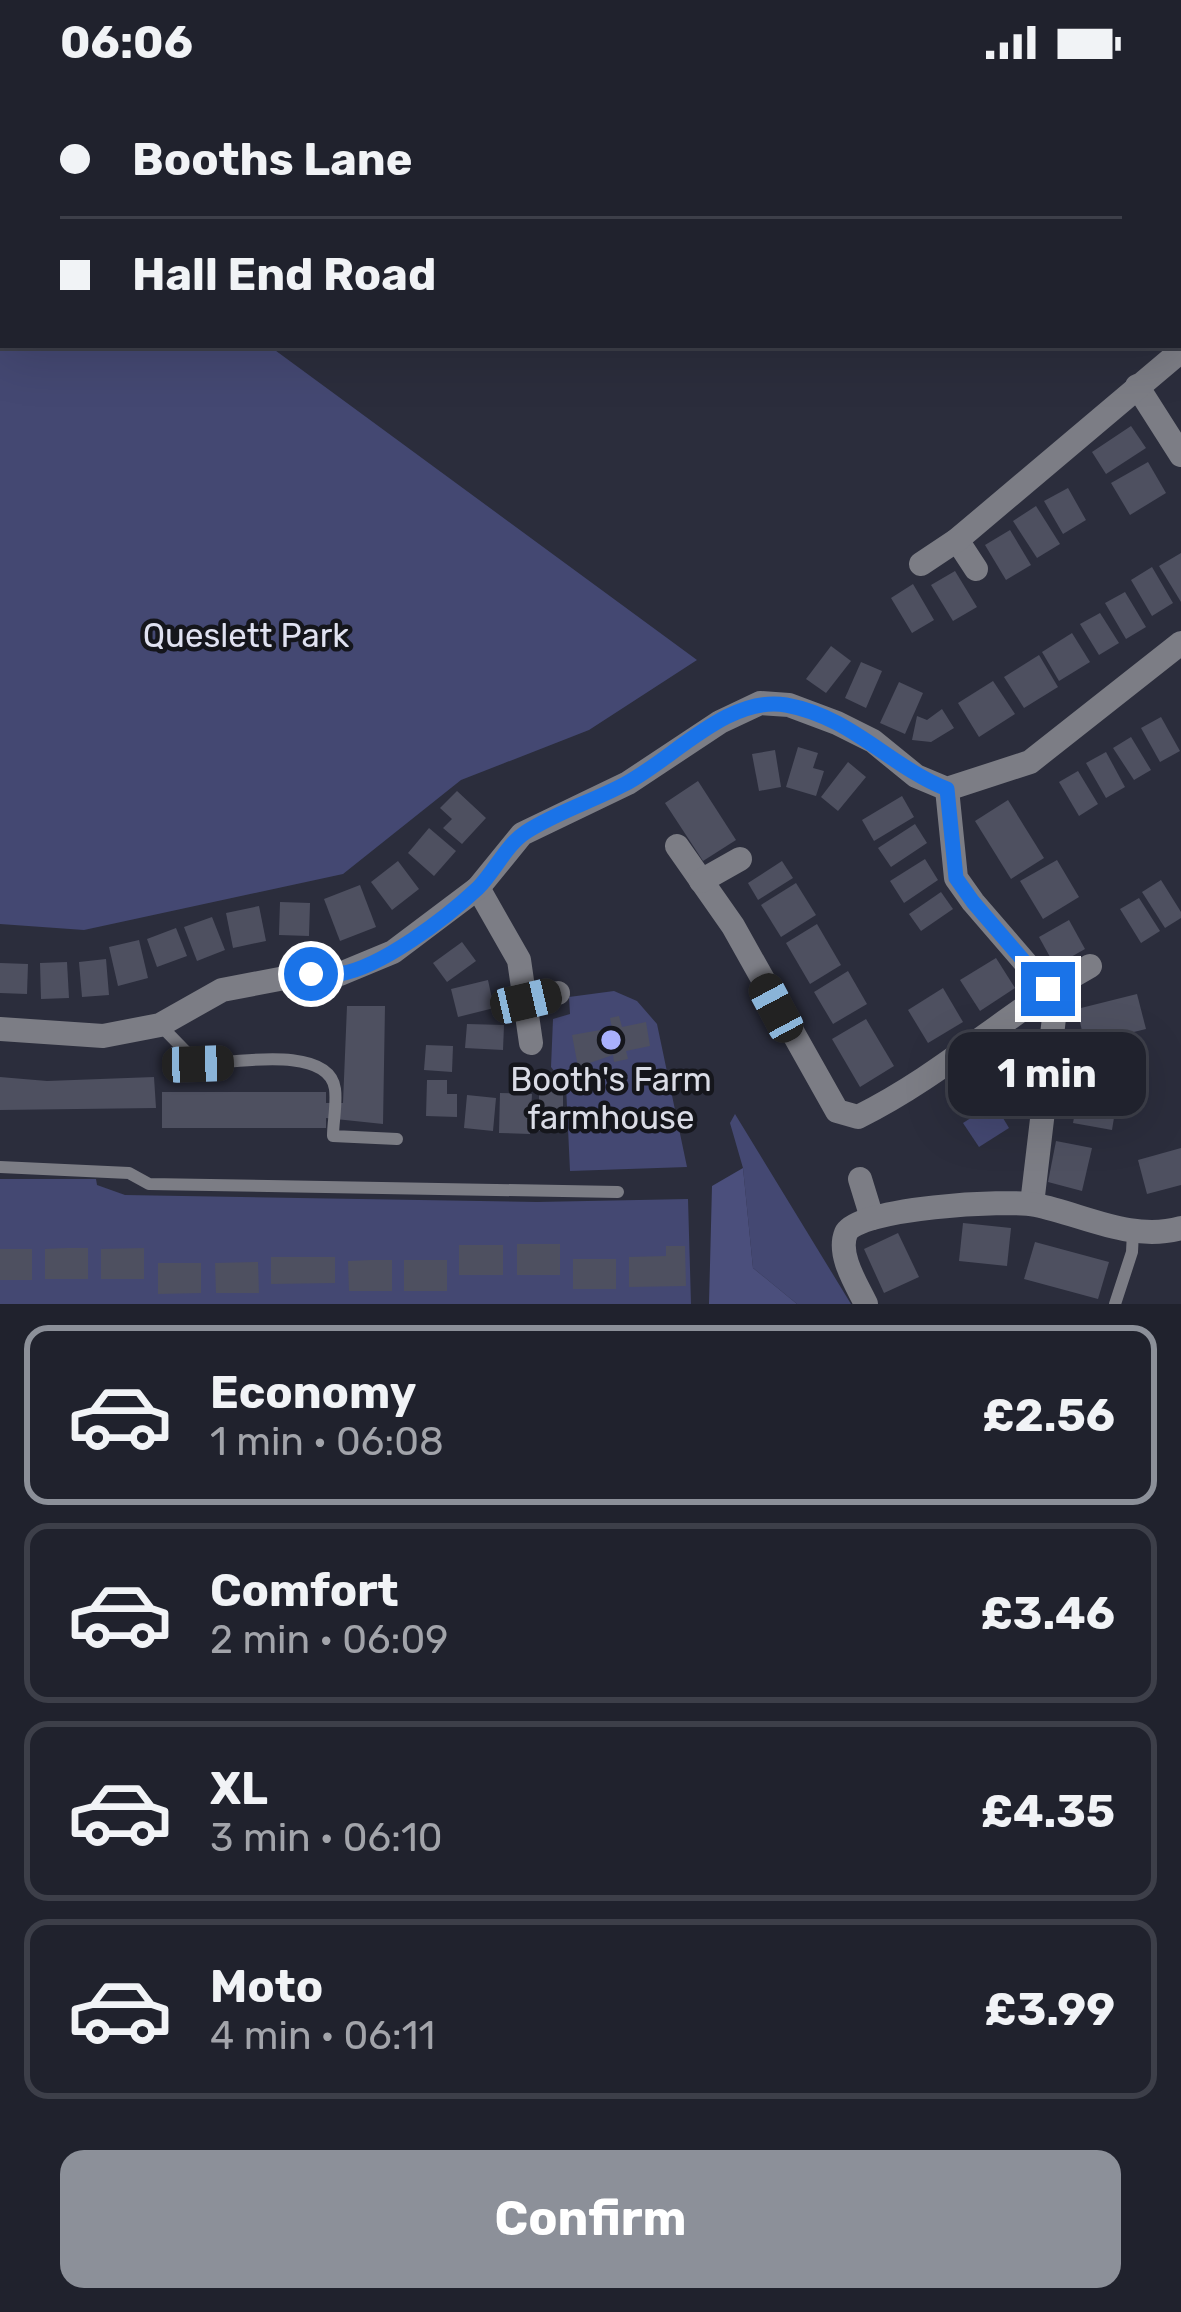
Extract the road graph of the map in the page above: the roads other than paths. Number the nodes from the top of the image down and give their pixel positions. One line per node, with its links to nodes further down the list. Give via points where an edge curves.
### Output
1 (1181, 351): 2 (street)
2 (1137, 386): 3 (street); 4 (street)
3 (1181, 455)
4 (957, 540): 5 (street); 6 (street)
5 (921, 564)
6 (976, 569)
7 (1181, 643): 8 (street, via 1030,763)
8 (947, 789): 12 (street, via 837,723 760,703 522,835); 14 (street, via 956,878)
9 (677, 845): 11 (street)
10 (740, 859): 11 (street)
11 (701, 881): 14 (street, via 837,1111 858,1117 921,1084)
12 (478, 887): 16 (street, via 519,960); 18 (street, via 393,952 340,974 222,990)
13 (1090, 966): 14 (street)
14 (1048, 989)
15 (558, 993): 16 (street)
16 (526, 1001): 20 (street)
17 (1054, 1018): 25 (street)
18 (160, 1025): 19 (street, via 103,1036); 21 (lane, via 198,1064 306,1060 325,1068 335,1086 333,1136)
19 (0, 1029)
20 (531, 1043)
21 (398, 1138)
22 (0, 1167): 24 (lane, via 129,1173 149,1184)
23 (860, 1179): 26 (street)
24 (618, 1192)
25 (1032, 1204): 26 (street); 28 (street)
26 (872, 1218): 29 (street, via 846,1232 844,1254)
27 (1181, 1228): 28 (street)
28 (1132, 1232): 30 (lane)
29 (866, 1304)
30 (1115, 1304)

